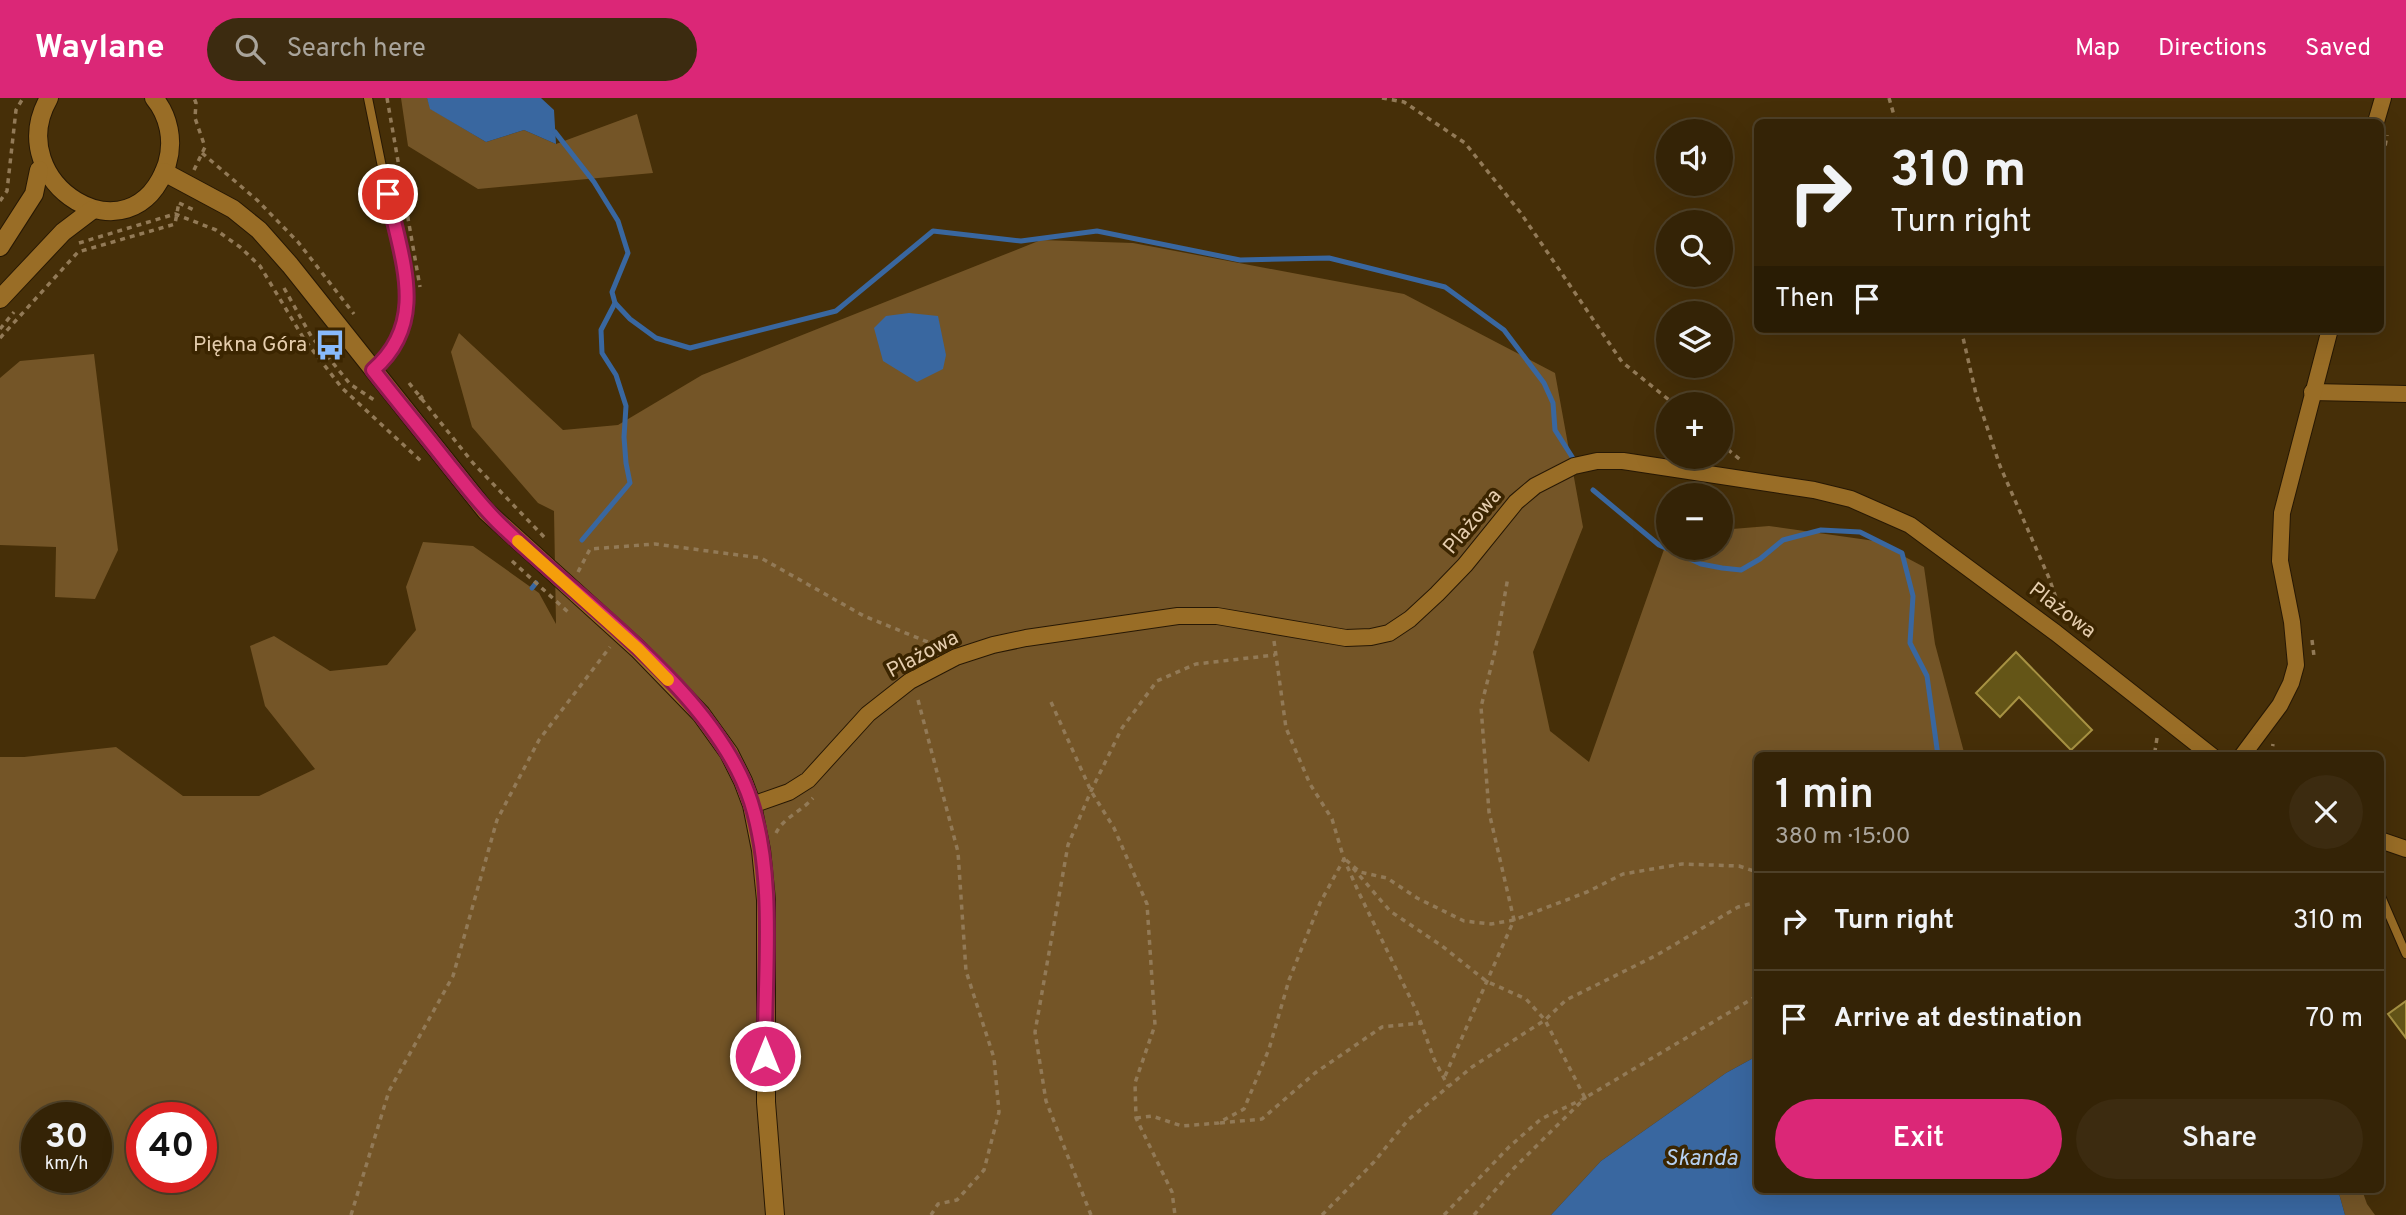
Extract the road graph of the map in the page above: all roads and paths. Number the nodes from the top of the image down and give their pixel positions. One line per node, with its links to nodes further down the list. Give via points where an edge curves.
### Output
1 (23, 98): 14 (path, via 16,110 7,191)
2 (49, 98): 11 (street, via 33,134)
3 (194, 98): 12 (path, via 205,147)
4 (368, 98): 29 (lane, via 407,290 402,335)
5 (1382, 98): 30 (path, via 1404,102 1465,143 1520,212 1622,362)
6 (1889, 98): 9 (path)
7 (2383, 98): 10 (street)
8 (161, 103): 13 (street, via 170,142)
9 (1895, 119)
10 (2376, 119)
11 (39, 170): 15 (street, via 66,201); 19 (street, via 34,194)
12 (193, 171)
13 (164, 172): 15 (street, via 149,192 129,206); 29 (street, via 233,209 259,230)
14 (0, 201)
15 (92, 211): 23 (street, via 62,232)
16 (175, 214): 17 (path, via 179,202); 18 (path); 21 (path, via 175,224); 36 (path, via 216,230 260,266 304,339 342,388)
17 (203, 214)
18 (77, 245): 20 (path); 21 (path)
19 (0, 247)
20 (69, 252)
21 (78, 252): 28 (path)
22 (281, 283): 34 (path, via 310,336 350,384)
23 (0, 299)
24 (16, 310): 25 (path)
25 (0, 329)
26 (1962, 333): 41 (path, via 2000,466)
27 (2329, 333): 32 (street)
28 (0, 338)
29 (373, 370): 35 (street)
30 (1659, 392)
31 (427, 393): 35 (path)
32 (2312, 393): 33 (street); 55 (street, via 2280,537 2295,665 2280,705)
33 (2406, 394)
34 (376, 401)
35 (405, 410): 43 (street, via 486,511)
36 (424, 463)
37 (509, 558): 40 (path)
38 (577, 573): 47 (path, via 590,549 654,544 761,558 864,616)
39 (1508, 577): 67 (path, via 1481,707 1489,812)
40 (570, 613)
41 (2068, 620)
42 (1274, 632): 45 (path); 46 (path); 47 (street, Plażowa, via 1217,616 1148,619 1026,638); 54 (street, Plażowa, via 1346,638 1388,633 1410,619 1446,584 1535,486 1574,466 1623,461 1814,490 1851,499 1910,525)
43 (621, 633): 59 (street, via 701,713 729,752); 78 (path, via 539,740 497,820 453,976 389,1091)
44 (2312, 638): 48 (path)
45 (1286, 642)
46 (1275, 655): 57 (path, via 1196,664 1157,681 1122,728); 63 (path, via 1286,728 1310,784 1332,819)
47 (956, 657): 59 (street, Plażowa, via 910,681 868,714 807,780)
48 (2313, 661)
49 (918, 701): 80 (path, via 958,852 966,971 994,1058 999,1112 984,1170 957,1200 939,1204)
50 (1051, 702): 57 (path)
51 (2157, 738): 53 (path)
52 (2273, 743): 56 (path)
53 (2155, 752)
54 (2207, 752)
55 (2245, 752)
56 (2272, 752)
57 (1090, 791): 76 (path, via 1114,828 1147,904 1155,1025 1135,1083); 81 (path, via 1068,845 1035,1032 1046,1101)
58 (815, 796): 62 (path, via 780,825 777,845)
59 (752, 805): 62 (street)
60 (2384, 841): 61 (street)
61 (2406, 849)
62 (761, 850): 79 (street, via 766,900 766,1102)
63 (1344, 859): 67 (path, via 1360,872 1387,878 1464,921 1491,925); 69 (path, via 1390,911); 72 (path); 77 (path, via 1289,980 1269,1049 1244,1109)
64 (1754, 871): 67 (path, via 1739,866 1682,864 1623,874)
65 (1754, 903): 71 (path, via 1738,907 1657,955 1566,1000)
66 (2384, 903): 68 (lane)
67 (1514, 920): 69 (path)
68 (2406, 954)
69 (1486, 981): 71 (path, via 1526,999); 73 (path)
70 (1754, 998): 75 (path)
71 (1545, 1020): 74 (path); 75 (path)
72 (1421, 1023): 73 (path); 77 (path, via 1382,1027 1315,1073 1262,1119)
73 (1444, 1076): 74 (path)
74 (1448, 1086): 83 (path, via 1408,1120)
75 (1584, 1098): 84 (path, via 1541,1119); 85 (path)
76 (1136, 1118): 77 (path, via 1152,1116 1182,1126); 82 (path, via 1172,1192)
77 (1218, 1123)
78 (351, 1215)
79 (775, 1215)
80 (931, 1215)
81 (1091, 1215)
82 (1175, 1215)
83 (1322, 1215)
84 (1444, 1215)
85 (1474, 1215)

